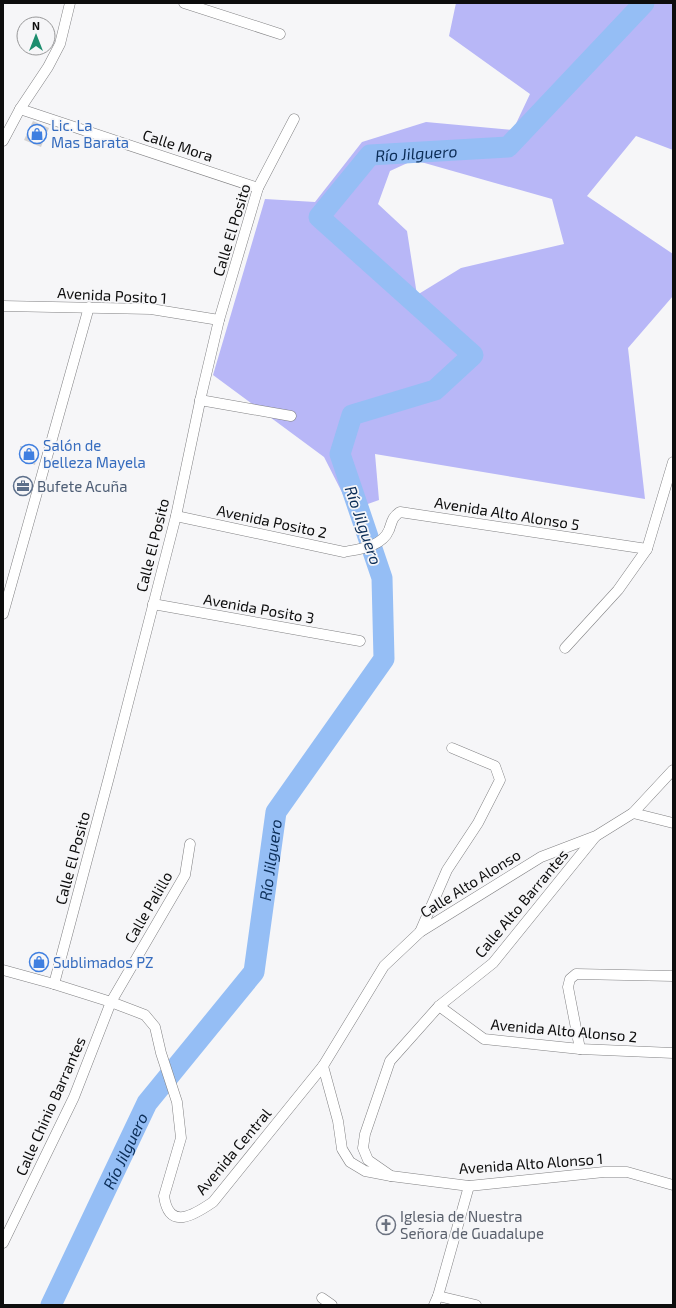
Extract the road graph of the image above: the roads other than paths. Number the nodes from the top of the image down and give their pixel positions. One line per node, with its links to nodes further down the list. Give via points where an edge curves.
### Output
1 (70, 3): 4 (street, via 60,44)
2 (184, 3): 3 (street)
3 (280, 34)
4 (20, 109): 6 (street); 7 (street, Calle Mora)
5 (294, 119): 7 (street, Calle El Posito)
6 (3, 141)
7 (258, 188): 10 (street, Calle El Posito)
8 (3, 306): 9 (street, Avenida Posito 1)
9 (89, 307): 10 (street, Avenida Posito 1, via 151,309); 18 (street)
10 (219, 320): 11 (street, Calle El Posito)
11 (200, 400): 12 (street); 14 (street, Calle El Posito)
12 (290, 416)
13 (673, 462): 16 (street)
14 (176, 516): 15 (street, Avenida Posito 2, via 344,552 362,549); 17 (street, Calle El Posito)
15 (380, 541): 16 (street, Avenida Alto Alonso 5, via 388,532 395,515 400,512)
16 (646, 549): 20 (street, via 618,590)
17 (153, 604): 19 (street, Avenida Posito 3); 30 (street, Calle El Posito)
18 (3, 614)
19 (360, 641)
20 (565, 648)
21 (452, 748): 27 (street, via 496,766 500,780 478,823 447,870)
22 (673, 770): 23 (street, Calle Alto Alonso)
23 (633, 814): 24 (street); 25 (street, Calle Alto Alonso)
24 (673, 823)
25 (596, 836): 27 (street, Calle Alto Alonso, via 541,857); 32 (street, Calle Alto Barrantes, via 493,964)
26 (190, 844): 31 (street, Calle Palillo, via 185,875)
27 (420, 932): 35 (street, Calle Alto Alonso, via 384,966)
28 (3, 970): 30 (street, Avenida Central)
29 (673, 976): 33 (street, via 576,974 570,979 568,987)
30 (54, 984): 31 (street, Avenida Central)
31 (111, 1002): 35 (street, Avenida Central, via 145,1015 156,1027 161,1053 177,1102 181,1138 164,1196 165,1206 169,1213 176,1217 187,1217 200,1212 213,1202); 39 (street, Calle Chinio Barrantes, via 74,1097)
32 (439, 1006): 33 (street, Avenida Alto Alonso 2, via 484,1039); 36 (street, Calle Alto Barrantes, via 390,1061 365,1134 363,1148 368,1160)
33 (580, 1049): 34 (street, Avenida Alto Alonso 2)
34 (673, 1053)
35 (323, 1066): 36 (street, Avenida Alto Alonso 1, via 338,1121 342,1149 350,1162 365,1171)
36 (391, 1176): 38 (street, Avenida Alto Alonso 1)
37 (673, 1185): 38 (street, Avenida Alto Alonso 1, via 627,1172 604,1172)
38 (469, 1186): 41 (street)
39 (3, 1243)
40 (322, 1298): 42 (street)
41 (436, 1300): 43 (street)
42 (332, 1305)
43 (476, 1305)

